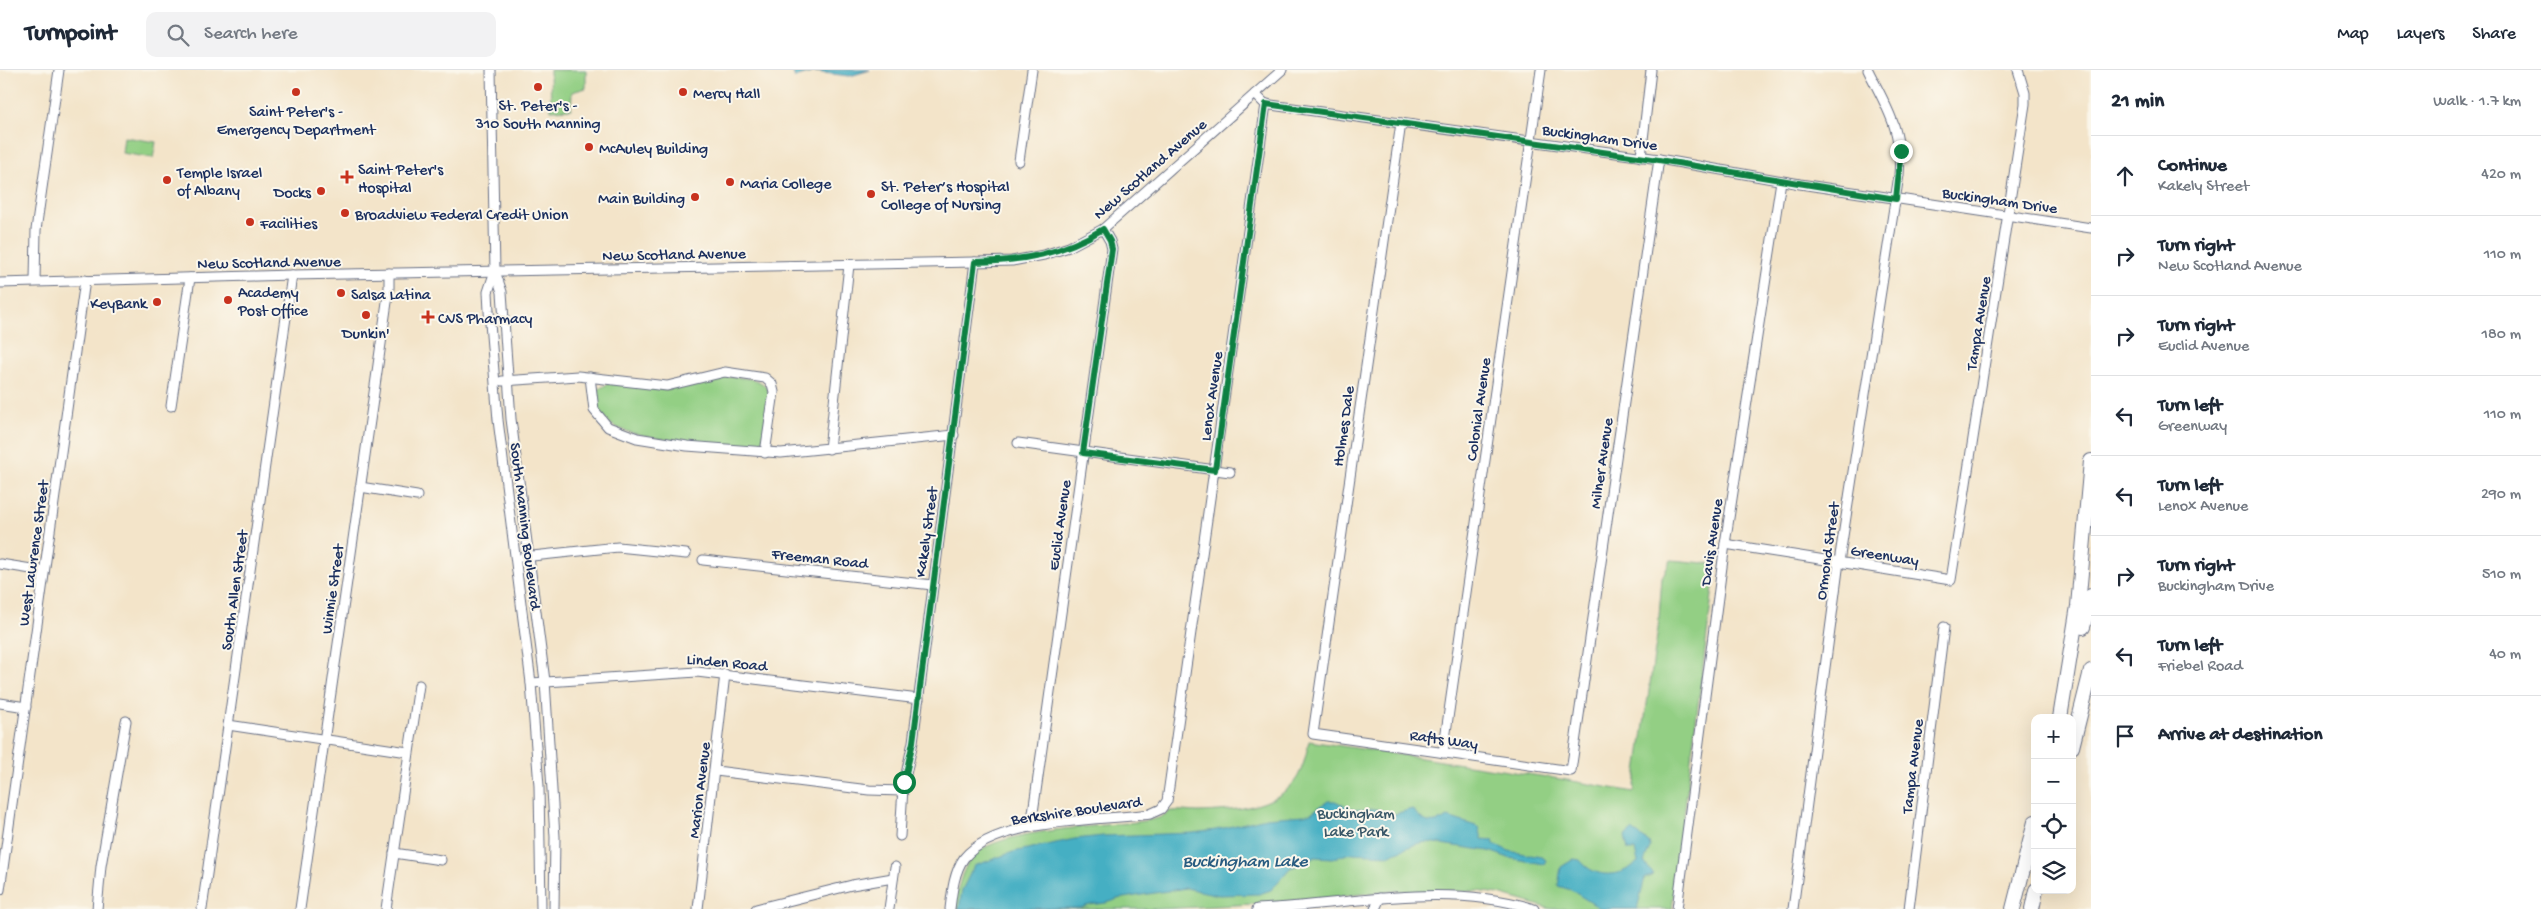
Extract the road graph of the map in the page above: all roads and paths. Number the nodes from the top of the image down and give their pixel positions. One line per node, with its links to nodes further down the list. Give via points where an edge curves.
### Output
1 (59, 70): 28 (street, via 36,230)
2 (491, 70): 23 (street, South Manning Boulevard)
3 (1032, 70): 15 (street)
4 (1282, 70): 9 (street, New Scotland Avenue)
5 (1540, 70): 12 (street, Colonial Avenue)
6 (1651, 70): 13 (street)
7 (1868, 70): 17 (street, Ormond Street, via 1899,140 1901,156)
8 (2018, 70): 18 (street, Tampa Avenue, via 2026,99)
9 (1255, 94): 10 (street); 20 (street, New Scotland Avenue)
10 (1266, 104): 11 (street, Buckingham Drive); 40 (street, Lenox Avenue)
11 (1401, 123): 12 (street, Buckingham Drive); 71 (street, Holmes Dale)
12 (1531, 141): 13 (street, Buckingham Drive); 74 (street, Colonial Avenue)
13 (1641, 157): 14 (street, Buckingham Drive)
14 (1659, 160): 16 (street, Buckingham Drive); 76 (street, Milner Avenue)
15 (1019, 161)
16 (1781, 181): 17 (street, Buckingham Drive); 44 (street, Davis Avenue)
17 (1896, 199): 18 (street, Buckingham Drive); 49 (street, Ormond Street)
18 (2010, 215): 19 (street, Buckingham Drive); 52 (street, Tampa Avenue)
19 (2091, 228)
20 (1103, 229): 21 (street, New Scotland Avenue, via 1069,247 1044,255 1012,261); 38 (street, Euclid Avenue, via 1112,249)
21 (975, 262): 22 (street, New Scotland Avenue); 34 (street, Kakely Street)
22 (849, 265): 23 (street, New Scotland Avenue); 36 (street)
23 (495, 271): 24 (street, New Scotland Avenue); 31 (street, South Manning Boulevard, via 502,292); 32 (street, South Manning Boulevard, via 488,292)
24 (389, 273): 25 (street, New Scotland Avenue); 42 (street, Winnie Street)
25 (292, 275): 26 (street, New Scotland Avenue); 69 (street, South Allen Street)
26 (190, 278): 27 (street, New Scotland Avenue); 33 (street)
27 (86, 280): 28 (street, New Scotland Avenue); 51 (street, West Lawrence Street)
28 (35, 281): 29 (street, New Scotland Avenue)
29 (0, 283)
30 (590, 377): 31 (street); 37 (street, via 595,412 604,424 614,430 637,438 687,446); 37 (street, via 661,386 725,372 765,378 772,384 774,392)
31 (508, 380): 32 (street); 46 (street, South Manning Boulevard)
32 (495, 381): 47 (street, South Manning Boulevard)
33 (171, 406)
34 (954, 435): 36 (street); 53 (street, Kakely Street)
35 (1018, 444): 38 (street)
36 (829, 449): 37 (street)
37 (765, 453)
38 (1083, 453): 40 (street); 81 (street, Euclid Avenue)
39 (2091, 461): 66 (highway, via 2078,606)
40 (1215, 470): 41 (street); 80 (street, Lenox Avenue, via 1169,795)
41 (1230, 472)
42 (360, 487): 43 (street); 72 (street, Winnie Street)
43 (417, 496)
44 (1724, 544): 49 (street, Greenway); 106 (street, Davis Avenue)
45 (686, 554): 46 (street, via 618,547)
46 (528, 557): 47 (street); 60 (street, South Manning Boulevard)
47 (515, 558): 59 (street, South Manning Boulevard)
48 (703, 560): 53 (street, Freeman Road)
49 (1838, 562): 52 (street, Greenway); 107 (street, Ormond Street)
50 (0, 564): 51 (street)
51 (44, 571): 64 (street, West Lawrence Street)
52 (1951, 580)
53 (933, 585): 62 (street, Kakely Street)
54 (2091, 596): 67 (highway)
55 (1944, 627): 108 (street, Tampa Avenue)
56 (2091, 671): 65 (highway)
57 (725, 674): 60 (street, Linden Road, via 673,672); 62 (street, Linden Road); 75 (street, Marion Avenue)
58 (2091, 681): 65 (highway)
59 (531, 682): 60 (street, Linden Road); 78 (street, South Manning Boulevard)
60 (544, 682): 77 (street, South Manning Boulevard)
61 (419, 685): 73 (street)
62 (919, 699): 79 (street, Kakely Street)
63 (0, 703): 64 (street)
64 (26, 707): 90 (street, West Lawrence Street)
65 (2082, 707): 70 (highway)
66 (2062, 714)
67 (2062, 714)
68 (126, 721): 93 (street, via 101,866)
69 (228, 725): 72 (street); 94 (street, South Allen Street)
70 (2076, 731)
71 (1314, 734): 74 (street, Rafts Way)
72 (324, 739): 73 (street); 95 (street, Winnie Street)
73 (408, 752): 86 (street)
74 (1443, 753): 76 (street, Rafts Way)
75 (716, 771): 79 (street, via 868,790); 99 (street, Marion Avenue)
76 (1571, 772)
77 (552, 785): 78 (street); 83 (street, South Manning Boulevard)
78 (539, 786): 84 (street, South Manning Boulevard)
79 (902, 791): 82 (street, Kakely Street)
80 (1161, 809): 81 (street, Berkshire Boulevard, via 1140,815)
81 (1031, 827): 102 (street, Berkshire Boulevard, via 995,837 971,850 958,870)
82 (900, 836)
83 (555, 837): 84 (street); 98 (street, South Manning Boulevard)
84 (540, 838): 97 (street, South Manning Boulevard)
85 (2031, 838): 109 (highway)
86 (394, 853): 87 (street); 96 (street)
87 (441, 860)
88 (895, 867): 89 (street)
89 (893, 878): 100 (street); 101 (street)
90 (0, 890)
91 (2035, 894): 110 (highway)
92 (1380, 898): 103 (street); 104 (street); 105 (street, via 1475,896)
93 (97, 909)
94 (202, 909)
95 (300, 909)
96 (386, 909)
97 (541, 909)
98 (554, 909)
99 (698, 909)
100 (756, 909)
101 (890, 909)
102 (950, 909)
103 (1257, 909)
104 (1375, 909)
105 (1534, 909)
106 (1677, 909)
107 (1793, 909)
108 (1908, 909)
109 (2013, 909)
110 (2032, 909)

